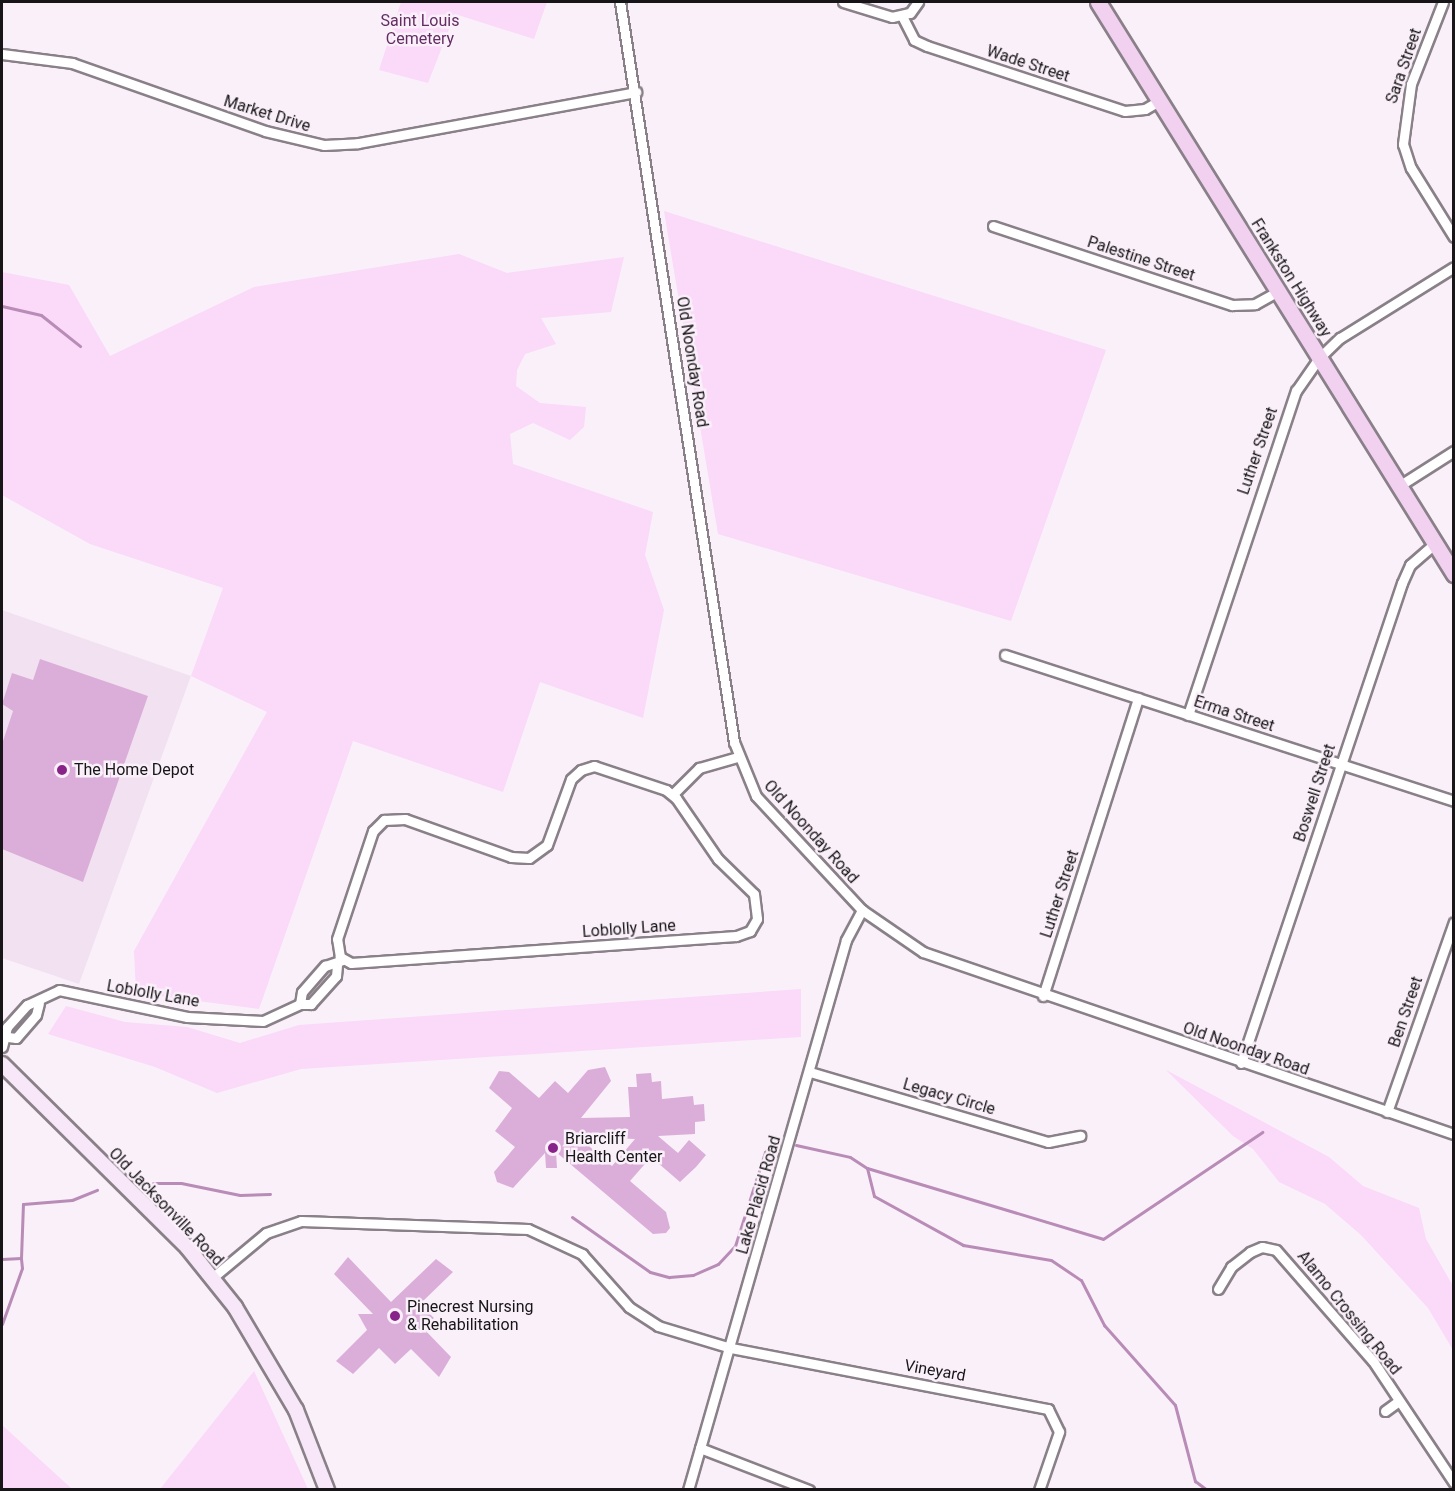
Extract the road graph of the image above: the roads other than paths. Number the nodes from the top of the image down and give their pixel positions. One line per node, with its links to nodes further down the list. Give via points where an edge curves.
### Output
1 (620, 2): 8 (street, Old Noonday Road)
2 (843, 2): 6 (street)
3 (918, 2): 6 (street)
4 (1098, 2): 9 (main road, Frankston Highway)
5 (1443, 2): 11 (street, Sara Street, via 1411,84 1402,144 1411,168)
6 (902, 16): 9 (street, Wade Street, via 914,40 927,46 1125,111 1145,109)
7 (2, 54): 8 (street, Market Drive, via 72,63 265,131 324,145 358,143)
8 (636, 92): 22 (street, Old Noonday Road)
9 (1159, 101): 13 (main road, Frankston Highway)
10 (993, 226): 13 (street, Palestine Street, via 1232,305 1256,304)
11 (1454, 237)
12 (1454, 267): 14 (street, Luther Street, via 1341,338)
13 (1278, 291): 14 (main road, Frankston Highway)
14 (1319, 358): 16 (main road, Frankston Highway); 21 (street, Luther Street, via 1296,392 1282,424)
15 (1454, 451): 16 (street)
16 (1399, 486): 17 (main road, Frankston Highway)
17 (1434, 544): 18 (main road, Frankston Highway); 23 (street, Boswell Street, via 1406,571)
18 (1454, 574)
19 (1005, 655): 20 (street, Erma Street)
20 (1138, 698): 21 (street, Erma Street); 29 (street, Luther Street)
21 (1188, 715): 23 (street, Erma Street)
22 (737, 757): 24 (street, via 699,768); 26 (street, Old Noonday Road, via 763,805)
23 (1340, 764): 25 (street, Erma Street); 32 (street, Boswell Street)
24 (673, 794): 28 (street, via 609,770 587,767 571,779 547,845 529,858 511,856 405,819 384,820 374,831 337,939); 28 (street, Loblolly Lane, via 718,859 754,894 757,919 744,935)
25 (1454, 801)
26 (862, 910): 29 (street, Old Noonday Road, via 923,952); 34 (street, Lake Placid Road, via 846,940)
27 (1454, 922): 35 (street, Ben Street)
28 (340, 962): 30 (street, via 325,966 302,992); 30 (street, Loblolly Lane, via 336,976 311,1004)
29 (1043, 996): 32 (street, Old Noonday Road)
30 (300, 1004): 31 (street, Loblolly Lane, via 263,1021 187,1017 59,990 39,1003 27,1005 7,1027 8,1037)
31 (2, 1047)
32 (1241, 1063): 35 (street, Old Noonday Road)
33 (2, 1064): 38 (main road, Old Jacksonville Road)
34 (810, 1072): 37 (street, Legacy Circle, via 1048,1142); 40 (street, Lake Placid Road)
35 (1387, 1112): 36 (street, Old Noonday Road)
36 (1454, 1134)
37 (1080, 1136)
38 (212, 1278): 40 (street, via 266,1233 301,1221 516,1227 572,1247 649,1322); 45 (main road, Old Jacksonville Road, via 285,1388)
39 (1218, 1289): 41 (street, Alamo Crossing Road, via 1231,1267 1250,1252 1273,1248 1373,1361)
40 (731, 1348): 43 (street, Lake Placid Road); 48 (street, Vineyard, via 1048,1409 1059,1432)
41 (1400, 1401): 42 (street, Alamo Crossing Road); 44 (street, Alamo Crossing Road)
42 (1385, 1411)
43 (700, 1448): 46 (street, Lake Placid Road); 47 (street)
44 (1454, 1483)
45 (327, 1490)
46 (688, 1490)
47 (809, 1490)
48 (1039, 1490)

